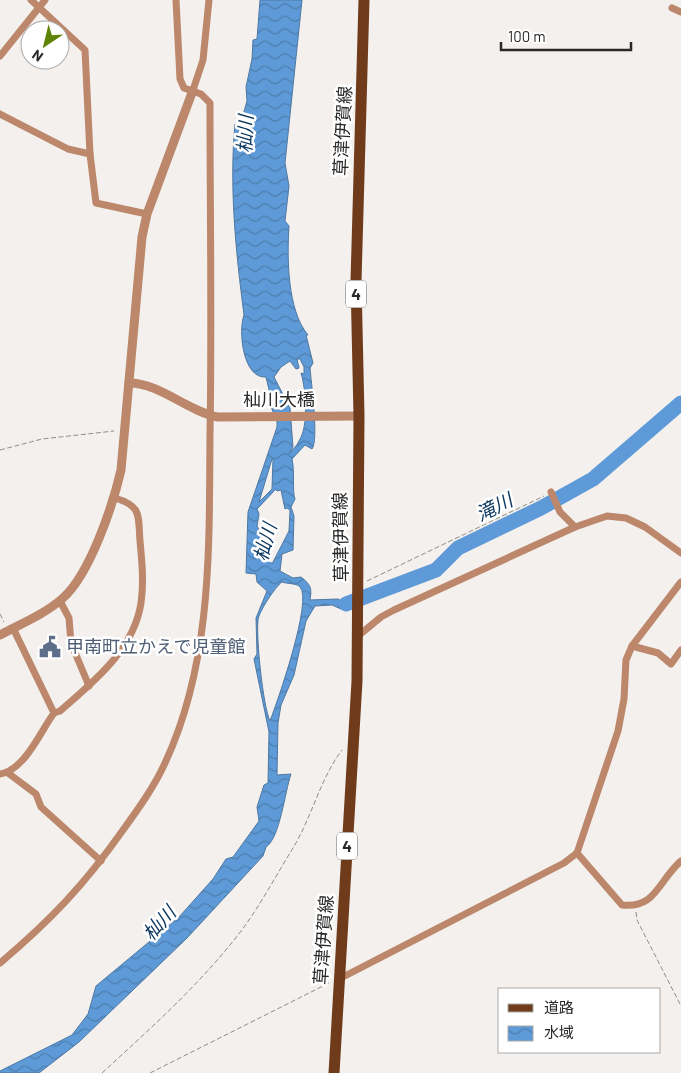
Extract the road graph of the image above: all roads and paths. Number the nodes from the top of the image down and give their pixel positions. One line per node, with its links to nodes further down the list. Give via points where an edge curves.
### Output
1 (31, 0): 5 (street)
2 (176, 0): 9 (street, via 180,79 184,88)
3 (209, 0): 9 (street, via 203,60)
4 (364, 0): 14 (main road, 草津伊賀線 / 4, via 356,281)
5 (42, 3): 8 (street); 11 (street, via 85,50)
6 (672, 8): 7 (street)
7 (681, 12)
8 (0, 56)
9 (193, 90): 12 (street); 15 (street, via 210,103)
10 (0, 114): 11 (street, via 62,146)
11 (90, 154): 12 (street, via 96,203)
12 (147, 214): 13 (street, via 142,237)
13 (129, 383): 15 (street, via 140,383); 16 (street)
14 (359, 416): 15 (street, 杣川大橋); 23 (main road, 草津伊賀線 / 4)
15 (214, 417): 37 (street, via 208,567 194,680 158,778)
16 (125, 430): 17 (path, via 42,439); 19 (street)
17 (0, 450)
18 (552, 494): 20 (street, via 560,512); 23 (path)
19 (115, 498): 24 (street, via 81,574); 30 (street, via 132,503 136,508 142,568 141,603 122,649)
20 (575, 528): 21 (street, via 607,516 626,518 645,527); 27 (street, via 394,610 380,617)
21 (681, 553)
22 (681, 582): 28 (street)
23 (359, 586): 27 (main road, 草津伊賀線 / 4)
24 (60, 601): 25 (street); 30 (street, via 70,618 70,643)
25 (12, 628): 26 (street); 31 (street)
26 (0, 635)
27 (358, 636): 40 (main road, 草津伊賀線 / 4)
28 (632, 646): 29 (street, via 658,653 672,664); 35 (street, via 626,660 618,730)
29 (681, 650)
30 (89, 686): 31 (street, via 60,711)
31 (54, 712): 33 (street, via 29,754)
32 (343, 749): 42 (path, via 328,772 307,823 239,933 166,1014)
33 (8, 773): 34 (street); 37 (street, via 36,794 41,807)
34 (0, 774)
35 (577, 853): 38 (street, via 622,905); 40 (street, via 564,863)
36 (681, 860): 38 (street, via 647,902)
37 (101, 861): 39 (street, via 51,919)
38 (636, 907): 41 (path, via 636,920)
39 (0, 963)
40 (339, 979): 43 (path); 44 (main road, 草津伊賀線 / 4)
41 (681, 1006)
42 (102, 1073)
43 (150, 1073)
44 (334, 1073)

